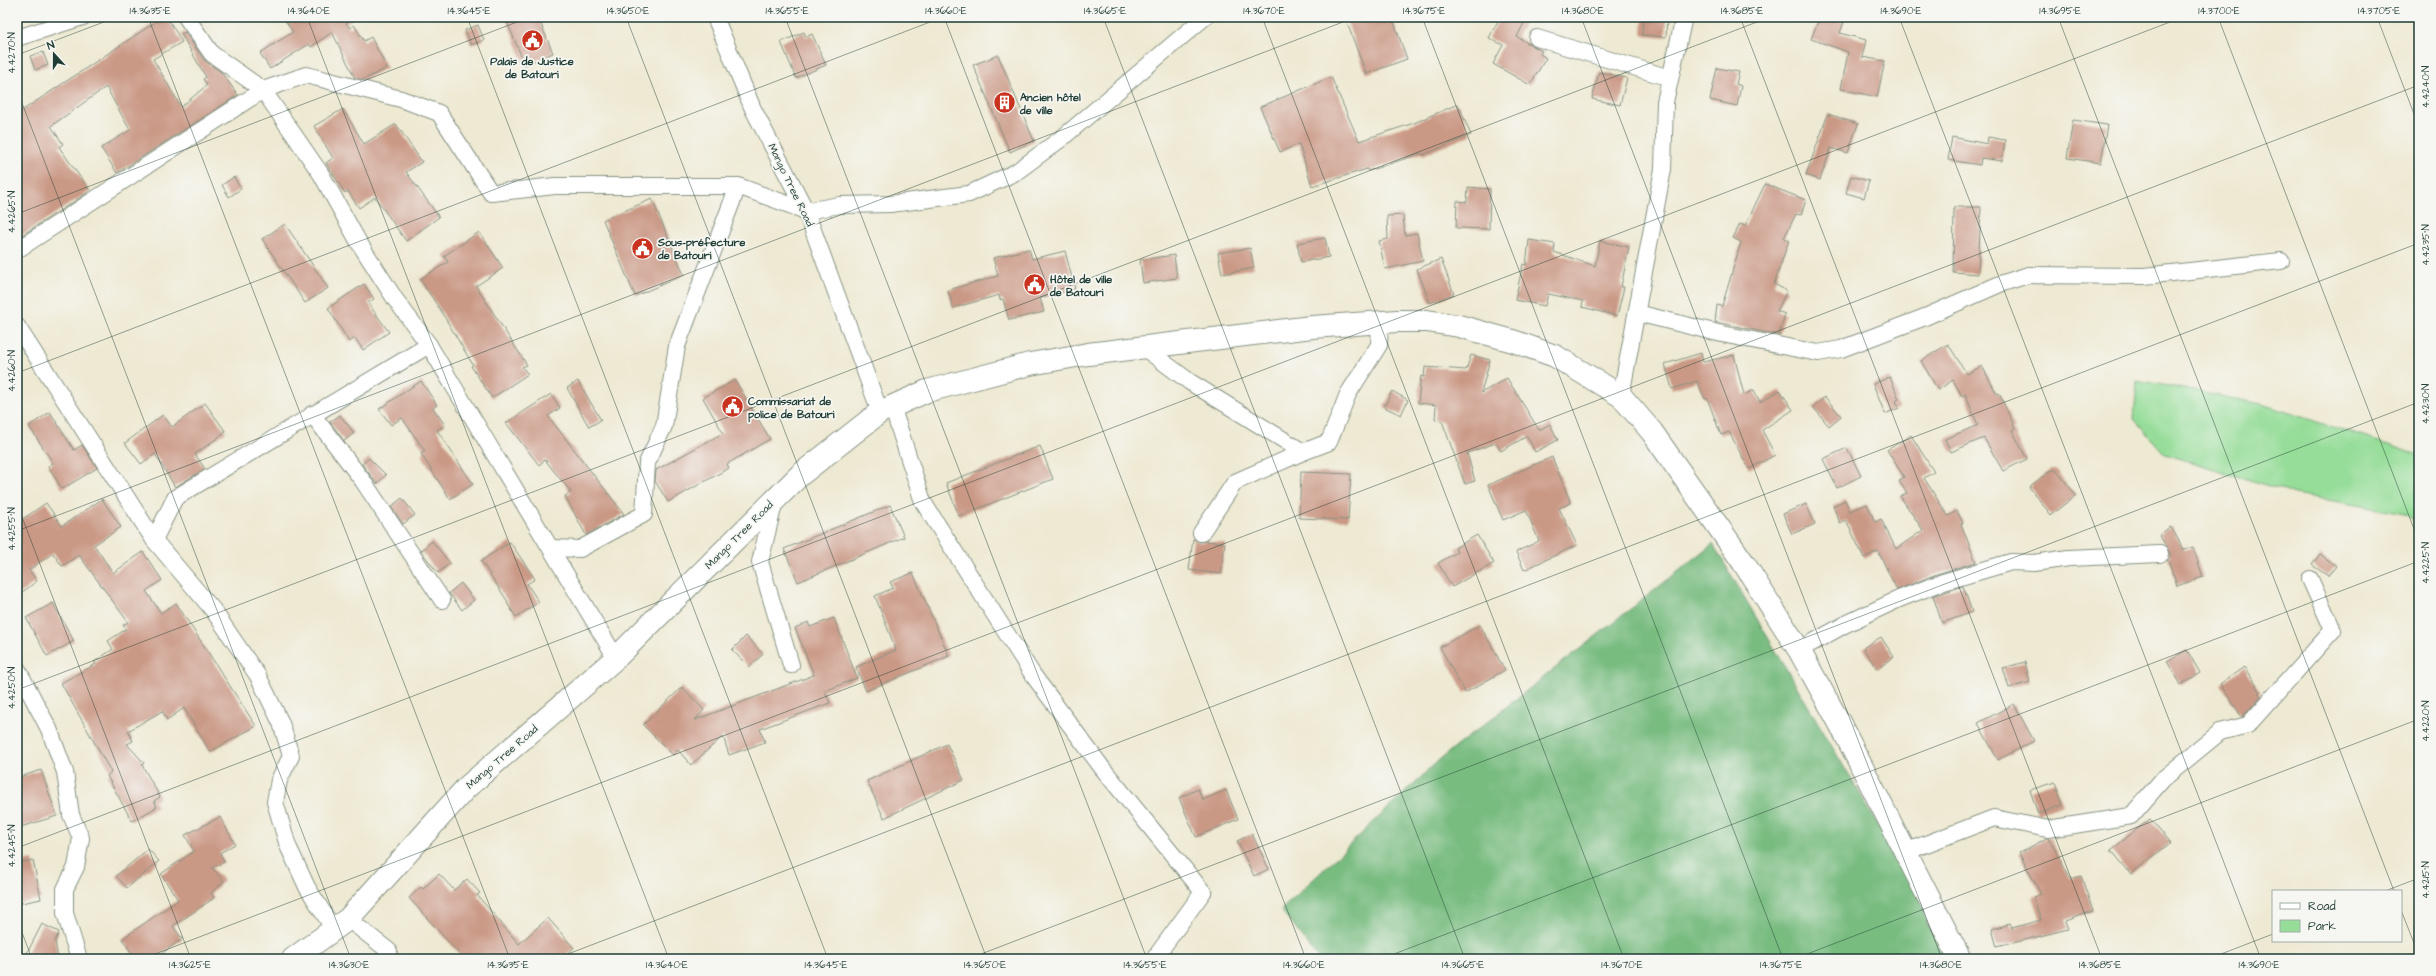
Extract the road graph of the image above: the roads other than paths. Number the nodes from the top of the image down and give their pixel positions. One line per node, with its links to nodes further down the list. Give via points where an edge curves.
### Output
1 (83, 17): 6 (street)
2 (186, 17): 9 (street, via 212,54)
3 (715, 17): 11 (street, Mango Tree Road, via 753,109)
4 (1205, 17): 11 (street, via 1062,138 1016,172 969,194 890,204 840,205)
5 (1684, 17): 8 (street)
6 (17, 38)
7 (1537, 38): 8 (street)
8 (1670, 78): 14 (street, via 1665,102 1663,169)
9 (263, 90): 10 (street, via 306,75 401,100 439,113 491,193 555,186); 12 (street); 17 (street, via 321,174 358,241)
10 (738, 186): 11 (street); 26 (street, via 677,346 664,426 647,463 644,514 580,549)
11 (806, 211): 20 (street, Mango Tree Road)
12 (17, 250)
13 (2281, 261): 14 (street, via 2144,276 2028,275 1830,352 1798,350)
14 (1637, 313): 19 (street)
15 (1380, 322): 18 (main road, via 1312,327); 19 (main road, via 1433,322 1459,326 1513,341 1555,356); 22 (street, via 1379,346 1348,394 1329,442)
16 (17, 326): 25 (street)
17 (428, 345): 21 (street); 26 (street)
18 (1143, 347): 20 (main road, via 1030,364 927,391); 22 (street, via 1190,382)
19 (1621, 396): 30 (main road, via 1652,432 1743,562)
20 (886, 409): 23 (main road, Mango Tree Road, via 800,475); 39 (street, via 923,502 1033,675 1103,769 1204,892)
21 (312, 414): 25 (street, via 175,498); 29 (street, via 363,481)
22 (1303, 452): 24 (street, via 1235,482)
23 (776, 498): 31 (main road, Mango Tree Road); 32 (street, via 760,562)
24 (1201, 533)
25 (154, 540): 35 (street, via 213,610 258,676 281,723 291,756 279,780 274,802 288,846 307,888)
26 (552, 548): 31 (street)
27 (2160, 554): 30 (street, via 2069,558 2034,563 2011,562 1940,583 1899,599)
28 (2310, 579): 34 (street, via 2333,630 2248,725 2220,732 2163,779 2131,816 2048,830 1994,818)
29 (442, 600)
30 (1799, 650): 34 (main road)
31 (616, 658): 35 (main road, Mango Tree Road, via 466,788)
32 (791, 665)
33 (17, 668): 37 (street, via 49,729 66,772 72,815 81,838 76,867 65,889 65,913)
34 (1905, 852): 40 (main road)
35 (341, 924): 36 (street); 38 (main road, Mango Tree Road)
36 (388, 951)
37 (79, 959)
38 (293, 959)
39 (1154, 959)
40 (1960, 959)

